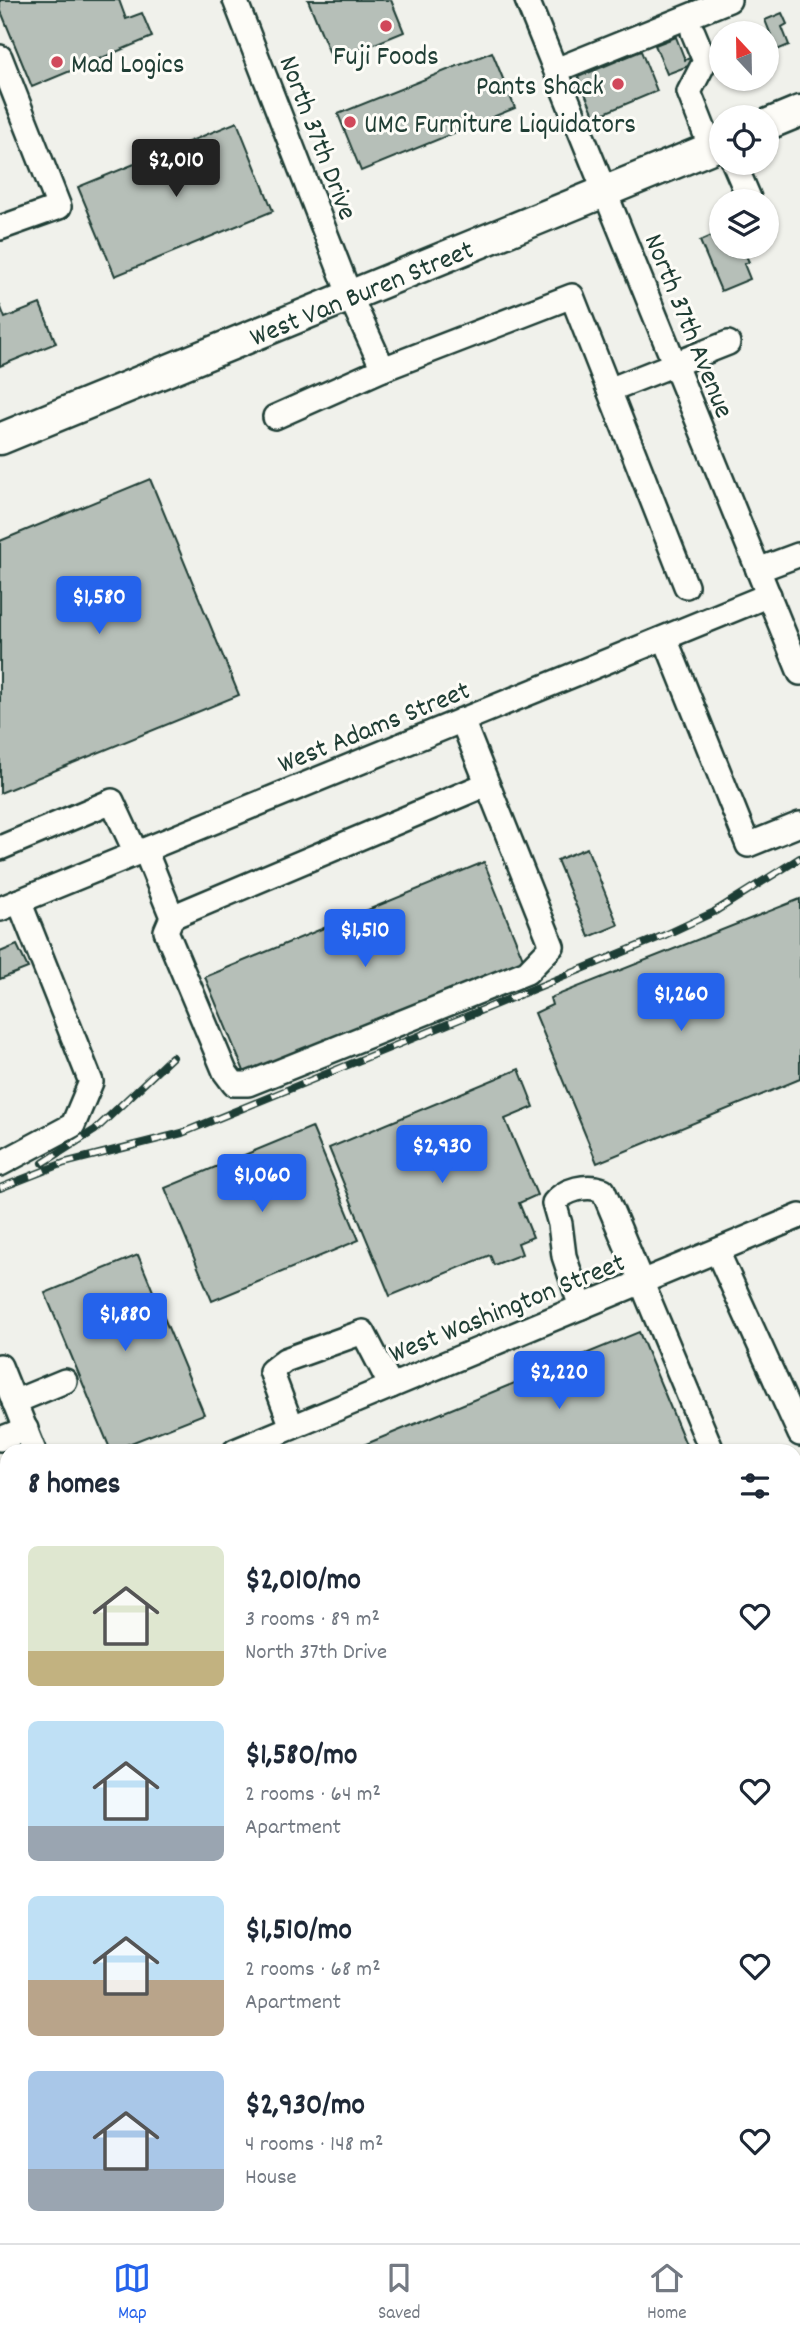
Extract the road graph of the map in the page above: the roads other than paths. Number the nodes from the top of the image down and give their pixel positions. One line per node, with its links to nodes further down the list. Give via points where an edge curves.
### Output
1 (235, 0): 15 (street, North 37th Drive)
2 (527, 0): 8 (street, North 37th Avenue)
3 (729, 0): 8 (street)
4 (693, 32): 5 (street)
5 (709, 53)
6 (0, 57): 14 (street, via 59,207)
7 (709, 64): 11 (street, via 689,92)
8 (556, 70): 13 (street, North 37th Avenue)
9 (800, 111): 10 (main road)
10 (779, 120)
11 (709, 128)
12 (709, 155): 13 (main road, West Van Buren Street)
13 (606, 191): 15 (main road, West Van Buren Street); 17 (street, North 37th Avenue)
14 (0, 228)
15 (350, 296): 18 (street, North 37th Drive); 21 (main road, West Van Buren Street)
16 (728, 343): 17 (street)
17 (675, 366): 19 (street); 23 (street, North 37th Avenue)
18 (383, 369): 19 (street, via 572,296); 20 (street)
19 (609, 390): 24 (street)
20 (275, 417)
21 (0, 439)
22 (798, 555): 23 (street)
23 (758, 570): 25 (street, North 37th Avenue)
24 (686, 586)
25 (769, 595): 26 (street, West Adams Street); 27 (street, North 37th Avenue)
26 (665, 638): 28 (street, West Adams Street); 30 (street, via 748,845)
27 (800, 673)
28 (462, 720): 29 (street); 32 (street, West Adams Street)
29 (487, 784): 34 (street); 34 (street, via 552,946 527,972 241,1086 225,1072 166,931)
30 (800, 824)
31 (0, 848): 32 (street, via 112,801)
32 (141, 851): 33 (street, West Adams Street); 34 (street)
33 (9, 905): 35 (street, via 91,1082 72,1125)
34 (172, 917)
35 (0, 1164)
36 (800, 1216): 37 (street, West Washington Street)
37 (717, 1251): 38 (street, West Washington Street); 46 (street)
38 (642, 1282): 39 (street, West Washington Street); 39 (street, via 603,1190 593,1187 568,1193 554,1203 564,1256); 50 (street)
39 (581, 1307): 42 (street, West Washington Street)
40 (0, 1366): 43 (street)
41 (65, 1381): 43 (street)
42 (391, 1386): 44 (street, West Washington Street); 44 (street, via 363,1332 285,1360 271,1371)
43 (14, 1402): 45 (street)
44 (292, 1427): 49 (street, West Washington Street)
45 (26, 1429): 47 (street); 48 (street)
46 (800, 1434)
47 (0, 1439)
48 (31, 1444)
49 (251, 1444)
50 (709, 1444)

